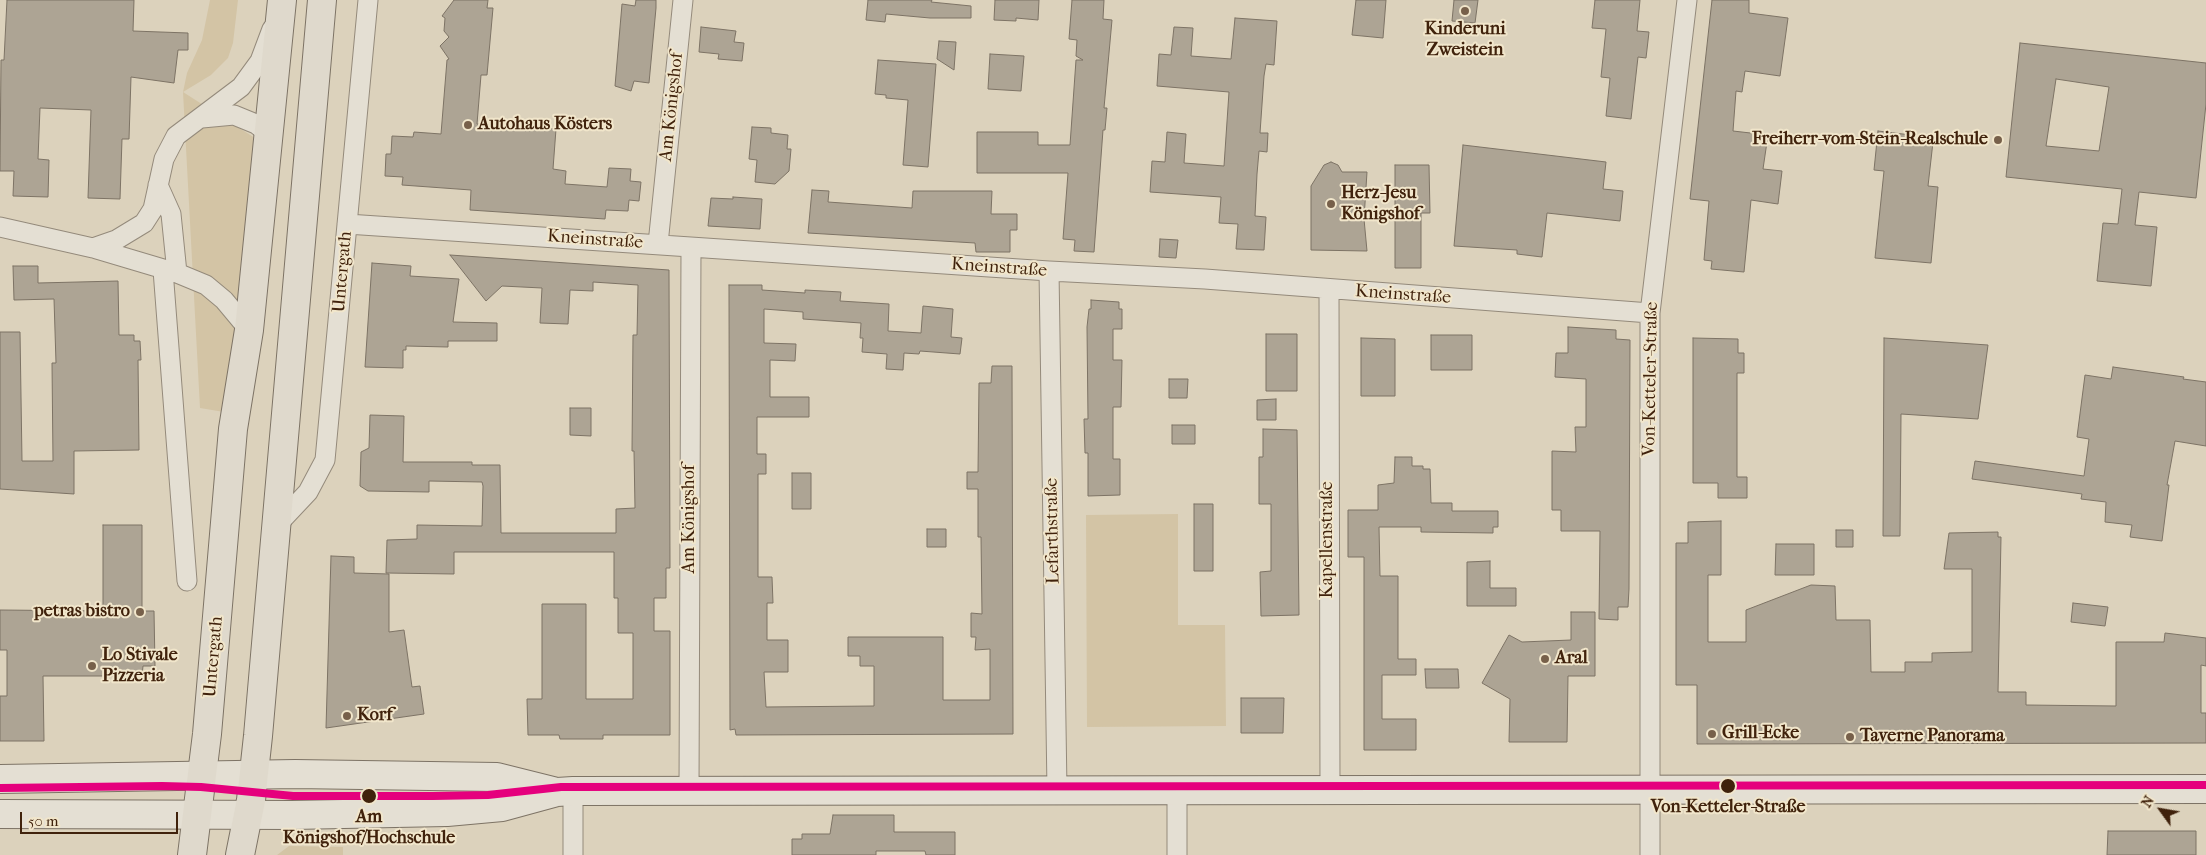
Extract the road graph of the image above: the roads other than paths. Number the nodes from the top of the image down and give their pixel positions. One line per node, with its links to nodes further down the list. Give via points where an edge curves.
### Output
1 (322, 0): 10 (main road)
2 (368, 0): 9 (street, Untergath)
3 (683, 0): 12 (street, Am Königshof)
4 (1687, 0): 18 (street, Von-Ketteler-Straße)
5 (281, 4): 6 (street, Untergath, via 260,60 241,87); 7 (main road, Untergath)
6 (202, 118): 7 (street, Untergath, via 234,115 256,124); 8 (street, Untergath, via 176,136 164,159)
7 (269, 134): 10 (main road, via 284,151 296,178); 19 (main road, Untergath)
8 (158, 185): 14 (street, Untergath, via 154,209 144,223 116,240); 16 (street, via 172,214)
9 (347, 224): 12 (street, Kneinstraße); 20 (street, Untergath, via 325,460 308,492)
10 (301, 226): 20 (main road)
11 (0, 227): 14 (street)
12 (658, 244): 13 (street, Kneinstraße)
13 (691, 247): 15 (street, Kneinstraße); 26 (street, Am Königshof)
14 (93, 248): 16 (street)
15 (1049, 271): 17 (street, Kneinstraße); 27 (street, Lefarthstraße)
16 (170, 272): 19 (street, via 206,285 224,300); 21 (street)
17 (1329, 289): 18 (street, Kneinstraße); 28 (street, Kapellenstraße)
18 (1650, 313): 29 (street, Von-Ketteler-Straße)
19 (249, 330): 22 (main road, Untergath, via 233,429)
20 (276, 526): 23 (main road)
21 (187, 581)
22 (202, 775): 23 (main road); 24 (main road); 33 (main road, Untergath)
23 (254, 775): 31 (main road, via 496,777); 34 (main road)
24 (0, 778)
25 (2206, 789): 29 (main road)
26 (690, 790): 27 (main road); 31 (main road)
27 (1057, 790): 30 (main road)
28 (1330, 790): 29 (main road); 30 (main road)
29 (1648, 790): 39 (street, Von-Ketteler-Straße)
30 (1177, 791): 38 (street)
31 (565, 792): 34 (main road, via 502,807 447,812); 37 (street)
32 (0, 814): 33 (main road)
33 (197, 814): 34 (main road); 35 (main road, Untergath)
34 (249, 815): 36 (main road)
35 (192, 855)
36 (240, 855)
37 (573, 855)
38 (1177, 855)
39 (1650, 855)

